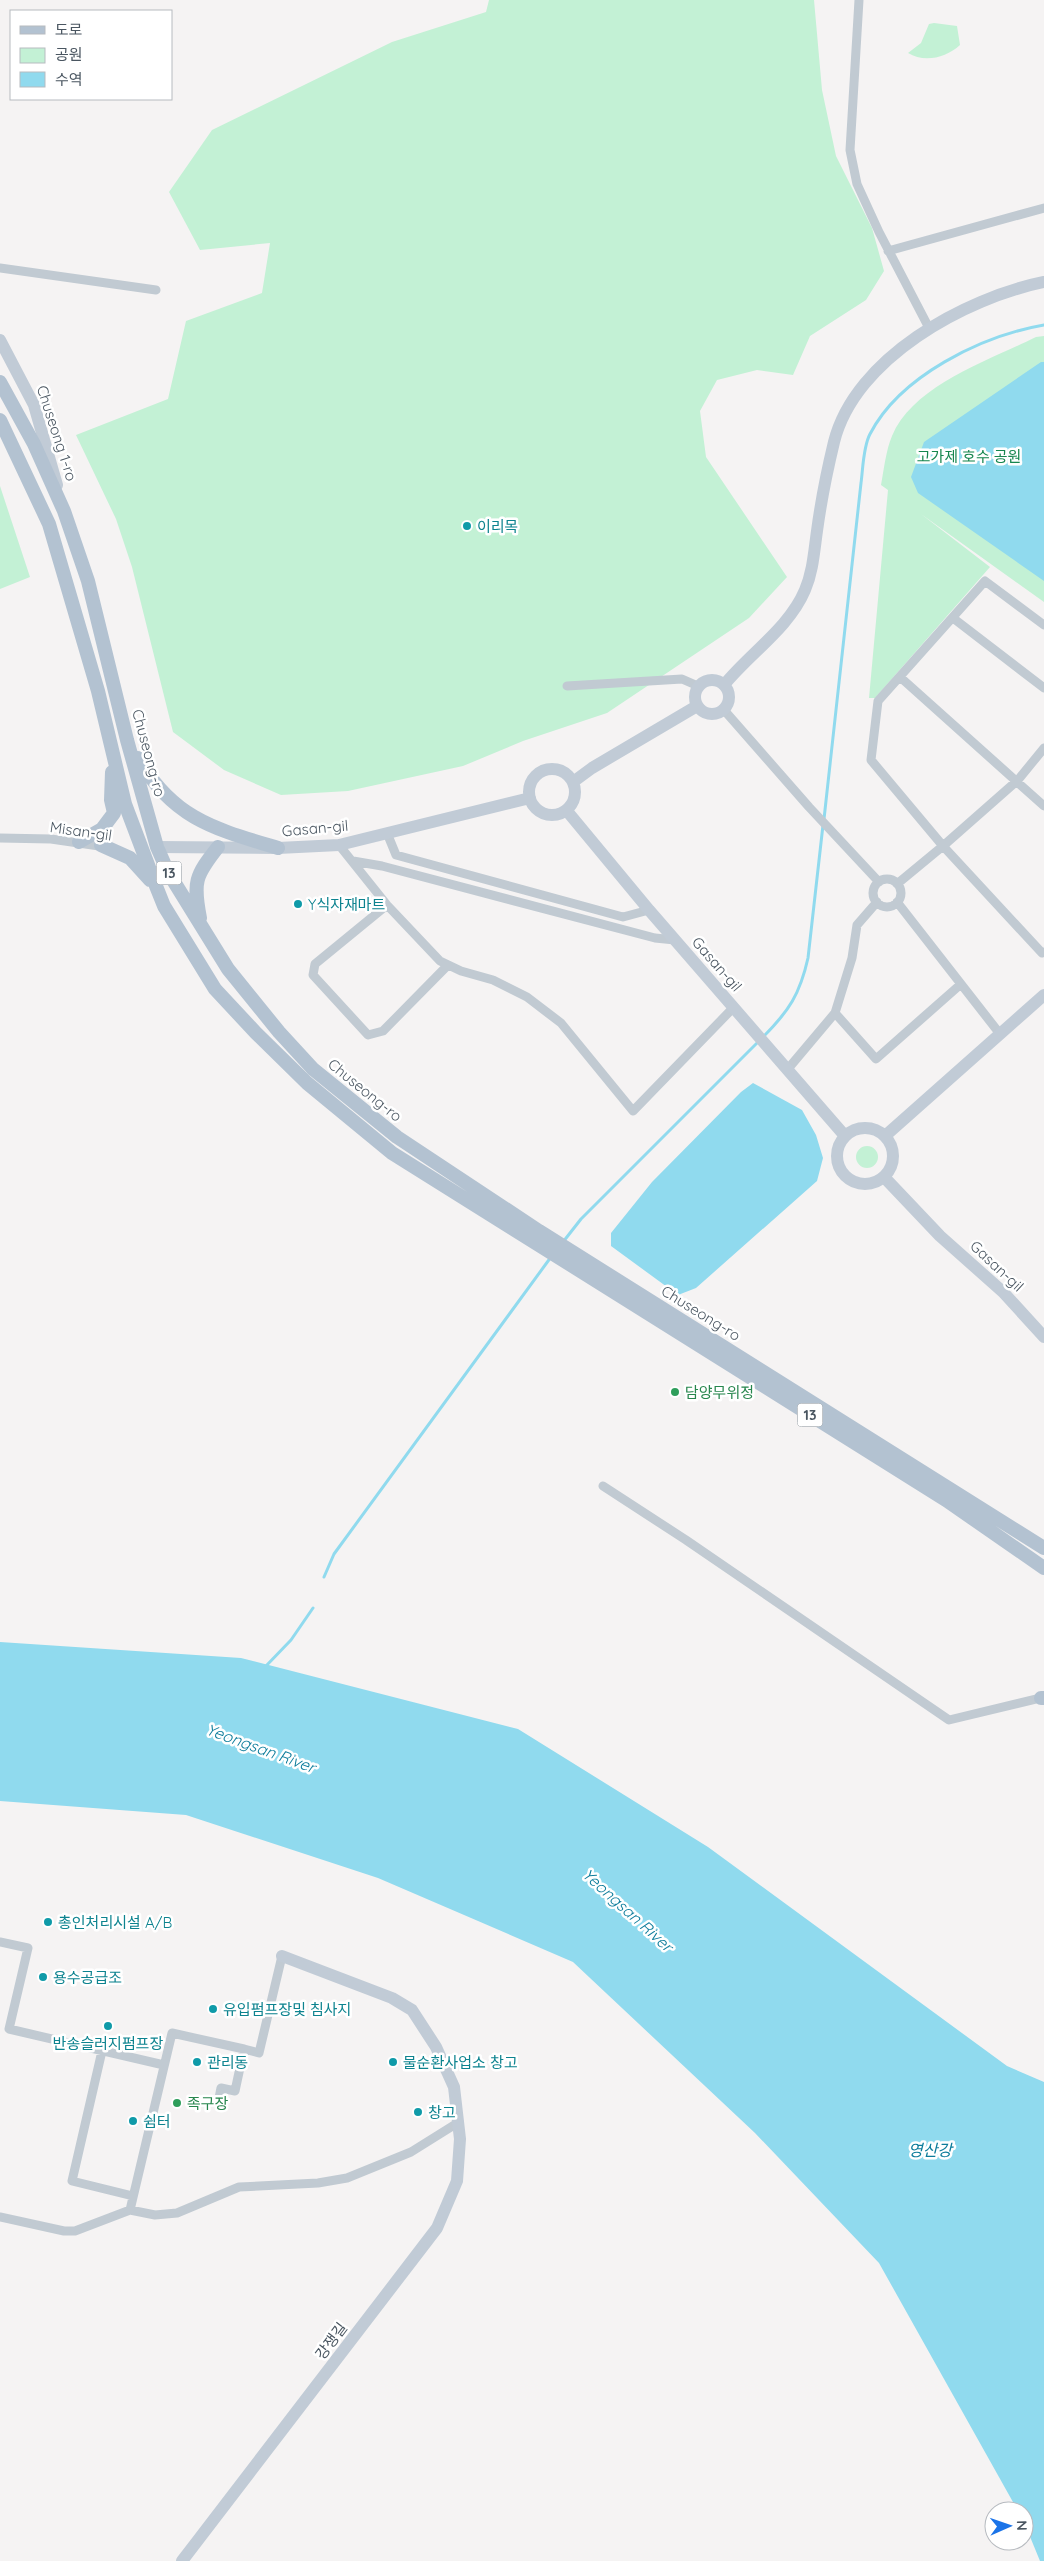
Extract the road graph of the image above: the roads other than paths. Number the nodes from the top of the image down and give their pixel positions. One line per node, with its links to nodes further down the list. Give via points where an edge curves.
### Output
1 (858, 0): 3 (street, via 850,150 857,184)
2 (1044, 208): 3 (street)
3 (888, 252): 7 (street)
4 (0, 268): 6 (street)
5 (1044, 282): 7 (street, via 982,302)
6 (156, 290)
7 (929, 328): 15 (street, via 899,349 867,381 843,415 828,467 814,566 804,592 791,615)
8 (0, 340): 11 (street, Chuseong 1-ro, via 34,405)
9 (0, 382): 11 (main road, Chuseong-ro / 13, via 34,444)
10 (0, 420): 23 (main road, Chuseong-ro / 13, via 49,524 74,603)
11 (64, 511): 21 (main road, Chuseong-ro / 13, via 88,581)
12 (953, 618): 13 (street, via 985,581); 14 (street); 18 (street)
13 (1044, 625)
14 (900, 677): 24 (street); 34 (street, via 878,701 871,760)
15 (724, 685): 17 (street, via 720,681 708,680); 20 (street, via 729,700)
16 (567, 686): 17 (street, via 682,679)
17 (698, 686): 19 (street)
18 (1044, 688)
19 (697, 706): 20 (street, via 710,714); 25 (street)
20 (724, 710): 40 (street)
21 (127, 740): 35 (main road, Chuseong-ro / 13); 37 (main road, via 152,782 189,814 217,830)
22 (1044, 748): 24 (street)
23 (112, 754): 31 (main road, via 111,800 114,813 102,829); 38 (main road, Chuseong-ro / 13, via 124,804)
24 (1018, 780): 27 (street); 34 (street)
25 (573, 782): 26 (street, via 563,771 548,769 531,783); 28 (street, via 575,797)
26 (530, 798): 28 (street, via 538,811 545,815); 29 (street, Gasan-gil)
27 (1044, 806)
28 (567, 810): 46 (street, Gasan-gil)
29 (387, 833): 33 (street, Gasan-gil); 46 (street, via 396,855 622,917)
30 (0, 838): 31 (street, Misan-gil)
31 (79, 842): 32 (street, Misan-gil)
32 (101, 845): 38 (street, Misan-gil, via 123,851); 42 (main road, via 130,858)
33 (339, 845): 37 (street, Gasan-gil); 39 (street)
34 (944, 846): 41 (street); 49 (street)
35 (157, 847): 36 (street, Gasan-gil); 38 (street, Misan-gil); 47 (main road, Chuseong-ro / 13, via 168,872)
36 (218, 847): 37 (street, Gasan-gil); 47 (main road, via 198,875 195,894)
37 (278, 848)
38 (142, 851): 42 (main road, Chuseong-ro / 13)
39 (352, 861): 45 (street); 48 (street, via 382,866 654,938)
40 (879, 882): 41 (street, via 887,879); 43 (street, via 874,889)
41 (897, 884): 44 (street, via 901,894)
42 (156, 886): 60 (main road, Chuseong-ro / 13, via 164,906 215,989 307,1083 392,1153)
43 (877, 902): 44 (street, via 885,906); 54 (street, via 857,925 852,958)
44 (897, 902): 51 (street)
45 (387, 905): 50 (street, via 417,939); 50 (street, via 315,964 313,975 368,1036 383,1031)
46 (648, 910): 48 (street, Gasan-gil)
47 (203, 928): 60 (main road, Chuseong-ro / 13, via 228,969 313,1068 397,1137)
48 (675, 940): 53 (street, Gasan-gil)
49 (1044, 952)
50 (448, 966): 53 (street, via 493,980 541,1007 561,1023 633,1111)
51 (961, 984): 54 (street, via 876,1059); 55 (street)
52 (1044, 995): 55 (street)
53 (734, 1007): 56 (street, Gasan-gil)
54 (835, 1013): 56 (street)
55 (1000, 1034): 58 (street)
56 (787, 1070): 57 (street, Gasan-gil)
57 (845, 1136): 58 (street, via 861,1128 870,1128); 59 (street, via 840,1143 837,1160 845,1176 859,1184)
58 (885, 1136): 59 (street, via 891,1143 893,1162)
59 (884, 1178): 62 (street, Gasan-gil, via 940,1236 1003,1292)
60 (534, 1235): 61 (main road, Chuseong-ro / 13)
61 (576, 1262): 64 (main road, Chuseong-ro / 13); 65 (main road, Chuseong-ro / 13, via 946,1500)
62 (1044, 1337)
63 (603, 1486): 66 (street, via 949,1720)
64 (1044, 1548)
65 (1044, 1568)
66 (1043, 1698)
67 (0, 1942): 69 (street, via 28,1948)
68 (282, 1956): 70 (street, via 259,2053); 74 (street, 강쟁길, via 392,1998 412,2010 449,2073)
69 (5, 2028): 71 (street)
70 (244, 2049): 72 (street, via 172,2033); 73 (street, via 234,2091 221,2088)
71 (102, 2051): 72 (street); 75 (street, via 72,2181)
72 (164, 2065): 75 (street)
73 (218, 2103)
74 (459, 2122): 76 (street, via 411,2152 347,2178 318,2183 239,2187 177,2213 156,2215); 78 (street, 강쟁길, via 457,2181 437,2228)
75 (133, 2196): 76 (street)
76 (130, 2210): 77 (street, via 76,2231)
77 (0, 2216)
78 (182, 2561)

